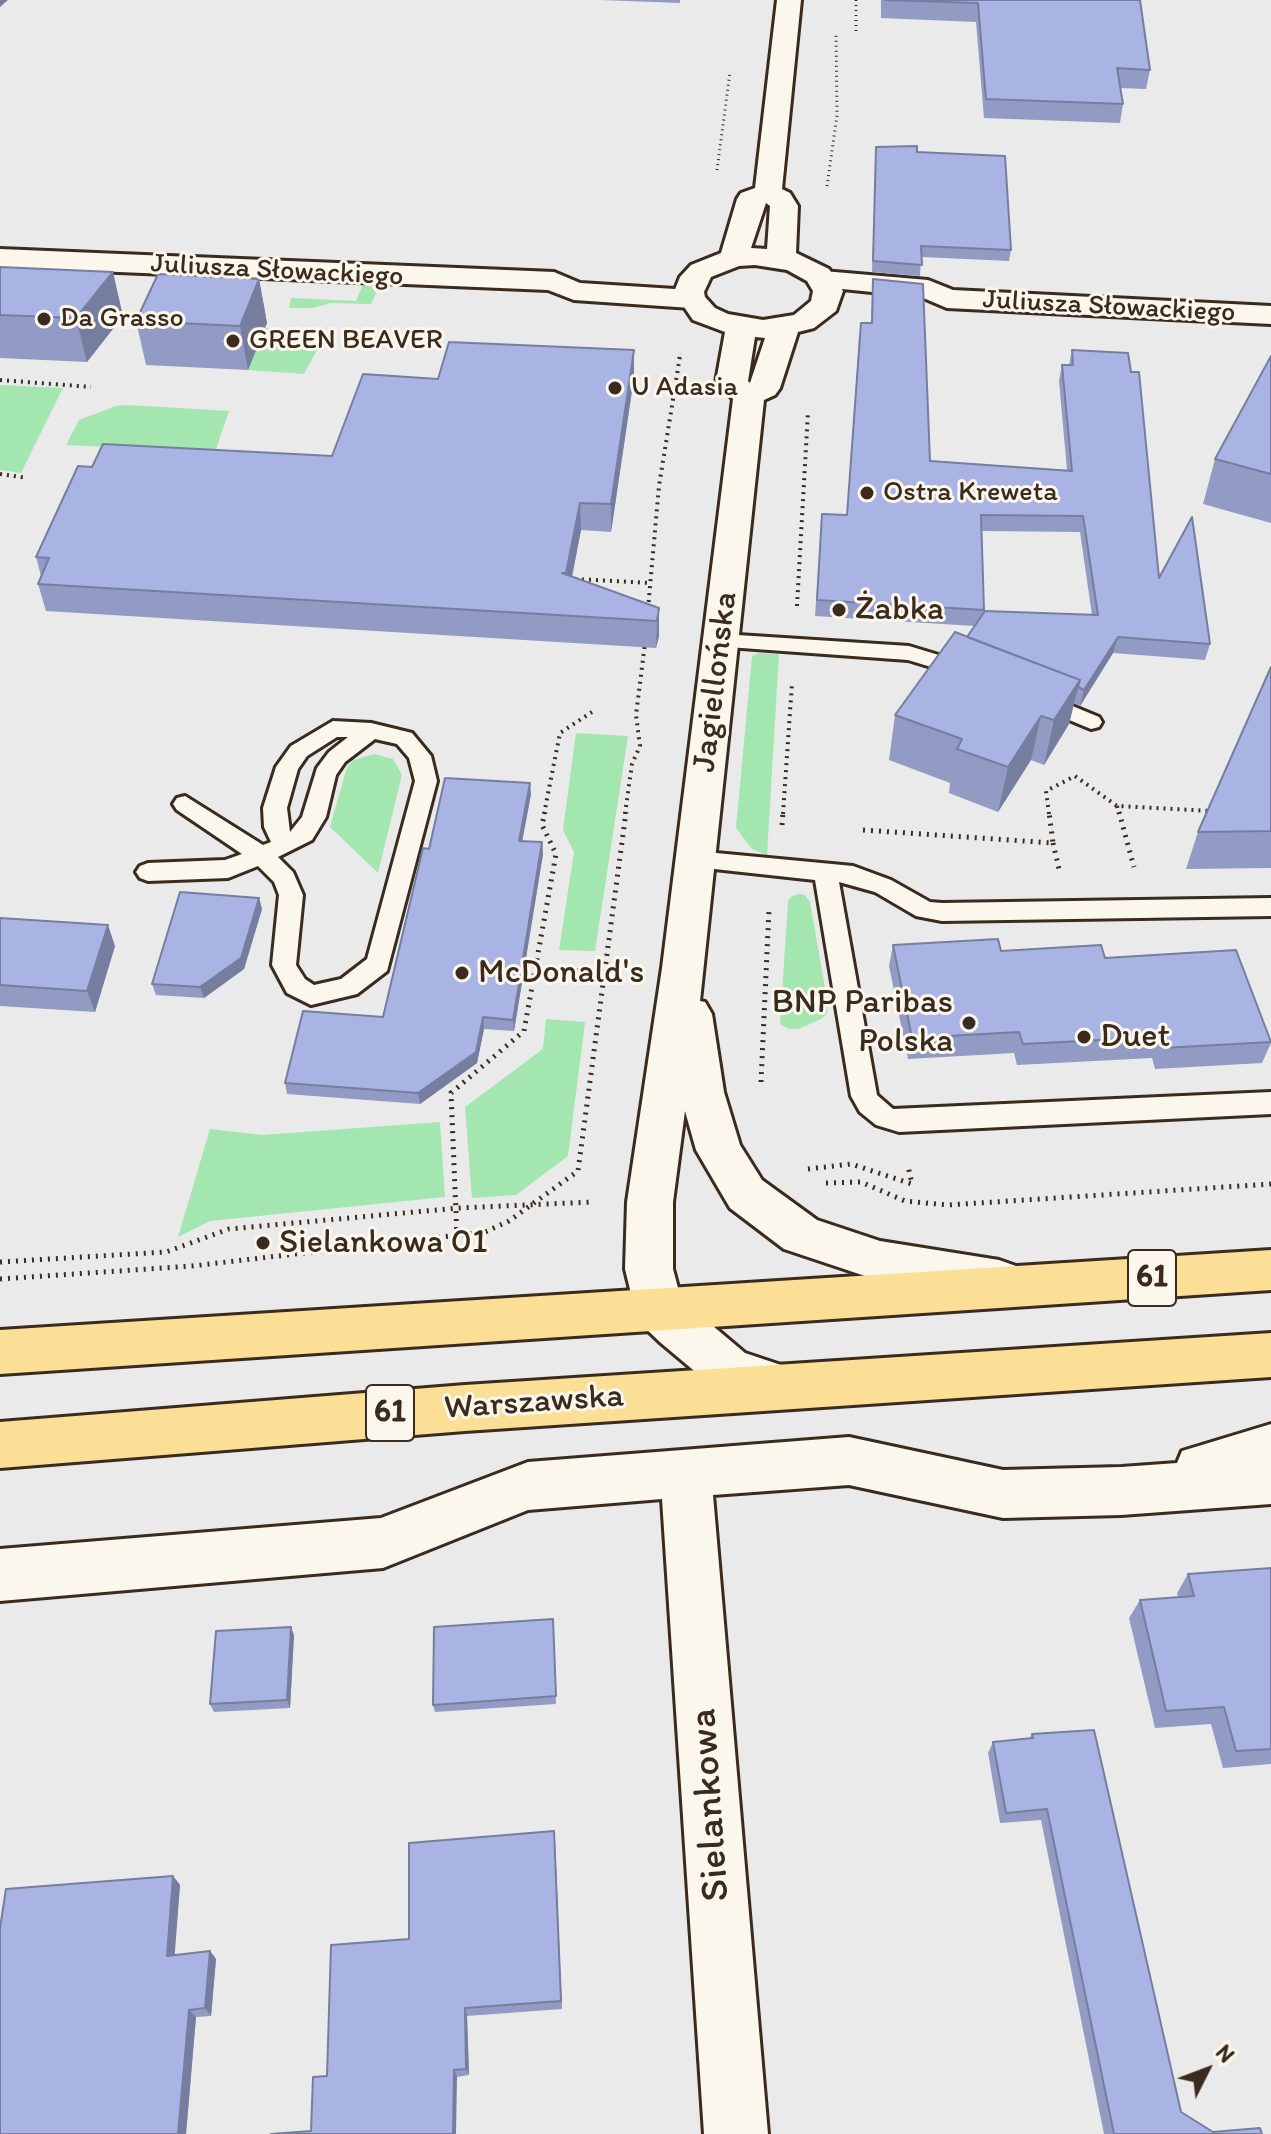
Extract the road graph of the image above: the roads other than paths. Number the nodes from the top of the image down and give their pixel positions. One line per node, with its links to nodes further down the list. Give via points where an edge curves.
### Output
1 (789, 0): 2 (street)
2 (768, 192): 4 (street, via 751,199); 5 (street, via 784,206)
3 (0, 258): 6 (street, Juliusza Słowackiego, via 554,281 574,291)
4 (734, 258): 5 (street); 6 (street, via 716,263)
5 (781, 259): 7 (street, via 808,268)
6 (693, 288): 9 (street, via 704,314)
7 (824, 292): 8 (street, Juliusza Słowackiego, via 926,308 947,299); 10 (street, via 803,322)
8 (1271, 315)
9 (741, 327): 10 (street); 11 (street, via 732,382)
10 (784, 327): 11 (street, via 764,388)
11 (749, 395): 12 (street, Jagiellońska)
12 (722, 641): 13 (lane, via 909,653); 20 (street, Jagiellońska)
13 (984, 678)
14 (1022, 693): 15 (lane)
15 (1091, 722)
16 (371, 731): 18 (lane, via 337,757 325,774 304,834); 18 (lane, via 333,729 299,751 287,767 275,808); 19 (lane, via 404,738 420,756 426,781 378,964 365,977 348,987 311,995 296,986 284,965 291,895 285,878)
17 (185, 804): 19 (lane)
18 (284, 846): 19 (lane)
19 (261, 855): 22 (lane, via 228,869)
20 (695, 860): 21 (lane); 24 (street, Jagiellońska)
21 (825, 871): 23 (lane, via 868,879 925,910); 25 (lane, via 864,1096 885,1117 899,1121)
22 (148, 872)
23 (1271, 907)
24 (683, 968): 27 (street, Jagiellońska, via 710,1121 719,1150 746,1194 801,1235 868,1257); 28 (street, Jagiellońska, via 650,1202 649,1269)
25 (1271, 1103)
26 (1271, 1270): 27 (main road, 61)
27 (1032, 1286): 28 (main road, 61)
28 (659, 1310): 29 (main road, 61); 31 (street, Warszawska, via 729,1369)
29 (0, 1352)
30 (1271, 1355): 31 (main road, Warszawska / 61)
31 (781, 1387): 32 (main road, Warszawska / 61)
32 (0, 1445)
33 (1271, 1447): 36 (street)
34 (686, 1476): 36 (street, via 849,1461 1003,1494); 37 (street, via 528,1486 383,1543); 38 (street, Sielankowa)
35 (1271, 1480): 36 (street)
36 (1121, 1491)
37 (0, 1575)
38 (736, 2134)

